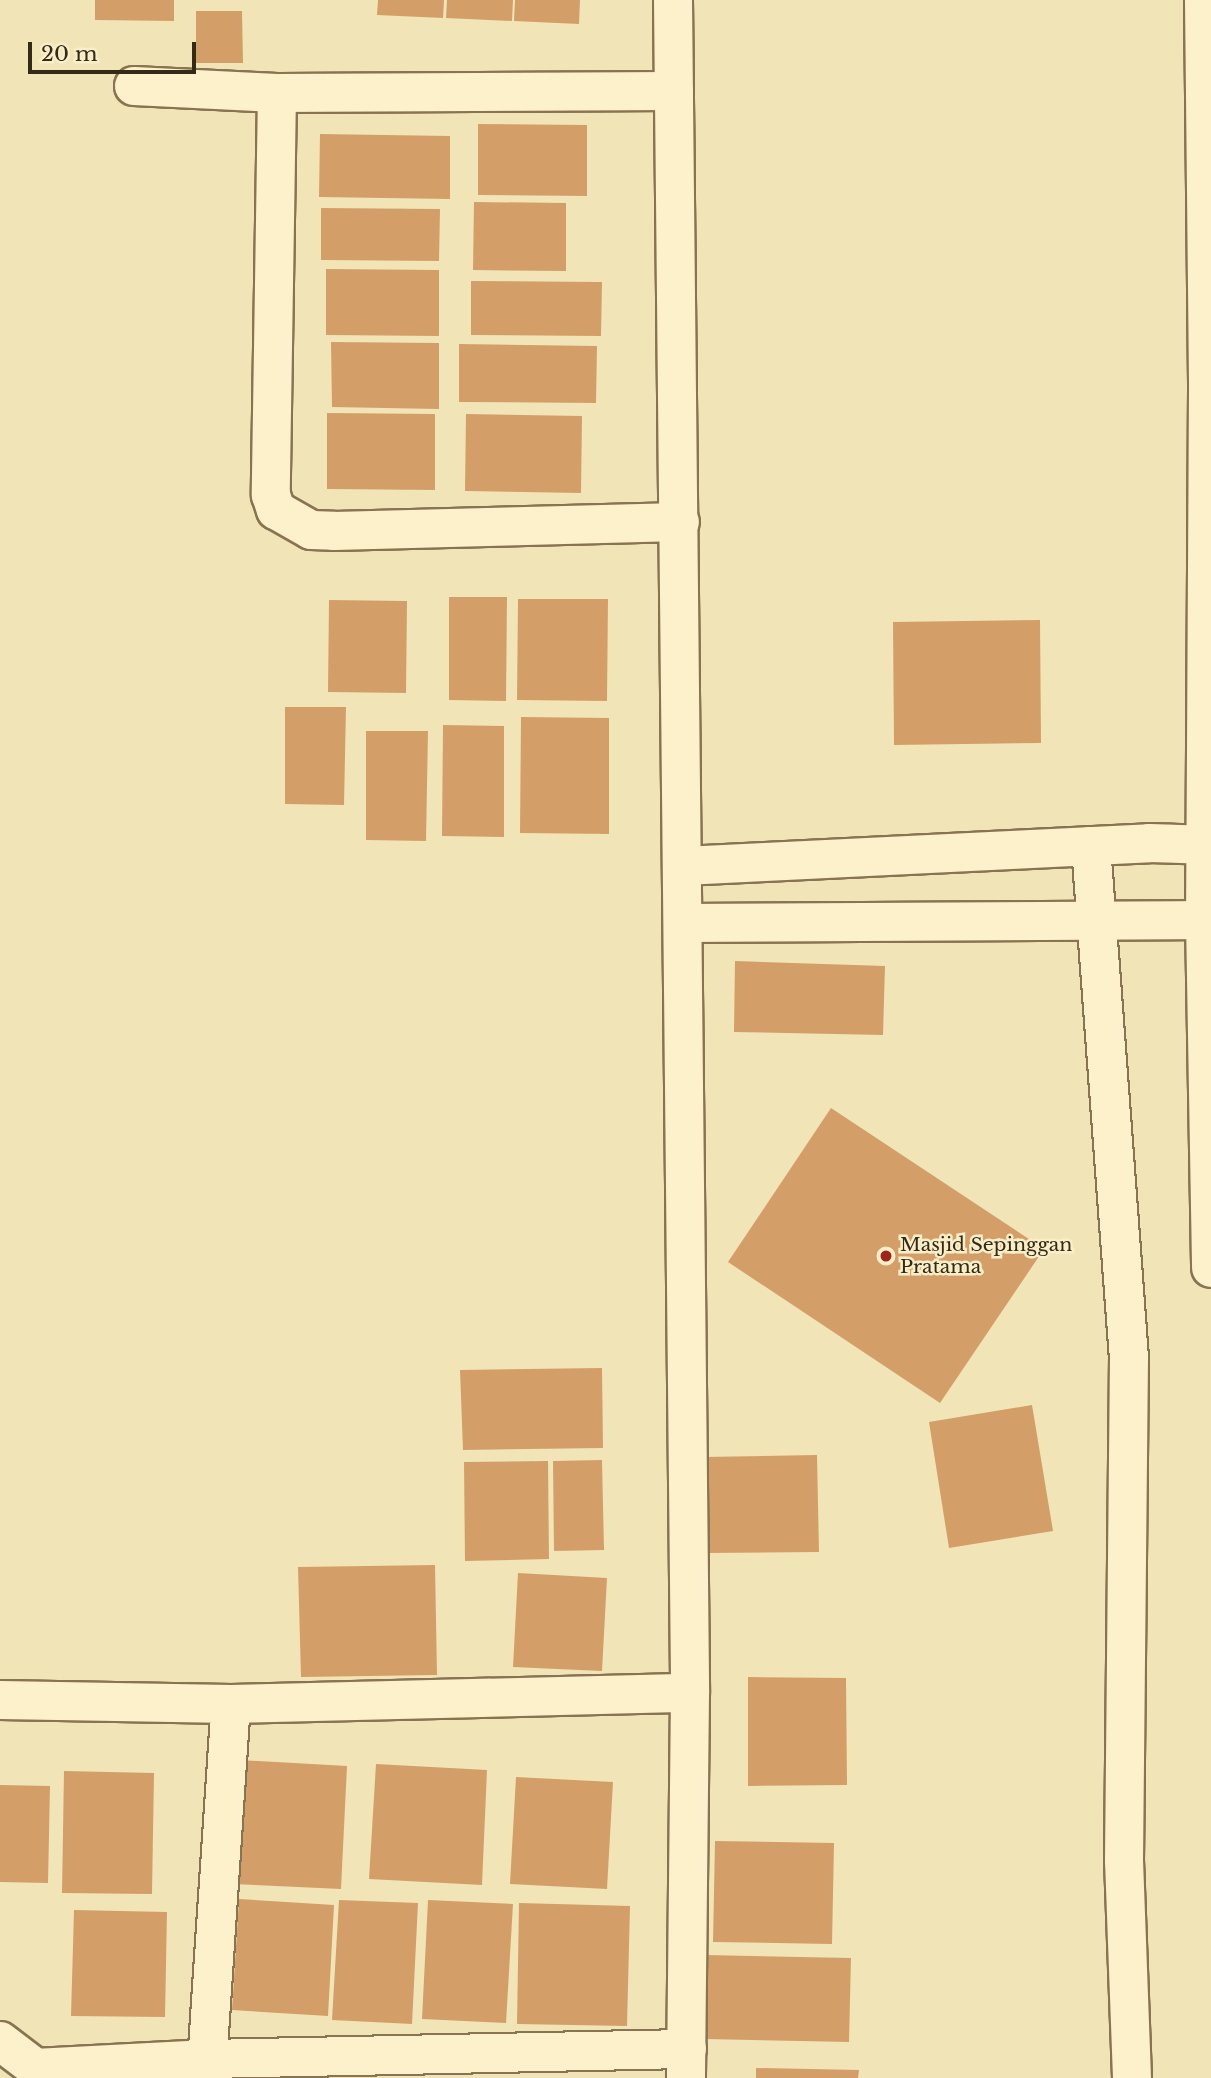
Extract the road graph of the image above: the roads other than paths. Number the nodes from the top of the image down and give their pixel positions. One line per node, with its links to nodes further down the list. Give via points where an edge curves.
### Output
1 (673, 0): 4 (street)
2 (1204, 0): 6 (street)
3 (134, 86): 5 (street)
4 (674, 90): 5 (street); 8 (street)
5 (278, 93): 8 (street, via 271,495 276,510 311,530 334,531)
6 (1210, 390): 7 (street)
7 (1209, 454): 9 (street)
8 (680, 522): 11 (street)
9 (1210, 845): 10 (street); 12 (street)
10 (1091, 846): 11 (street); 14 (street)
11 (683, 866): 13 (street)
12 (1208, 920): 14 (street); 15 (street)
13 (683, 923): 14 (street); 16 (street)
14 (1094, 924): 23 (street, via 1129,1359 1124,1860)
15 (1211, 1268)
16 (690, 1693): 18 (street); 20 (street)
17 (0, 1700): 18 (street)
18 (231, 1704): 21 (street)
19 (0, 2041): 22 (street)
20 (687, 2063): 21 (street)
21 (207, 2068): 22 (street)
22 (42, 2073)
23 (1132, 2078)

